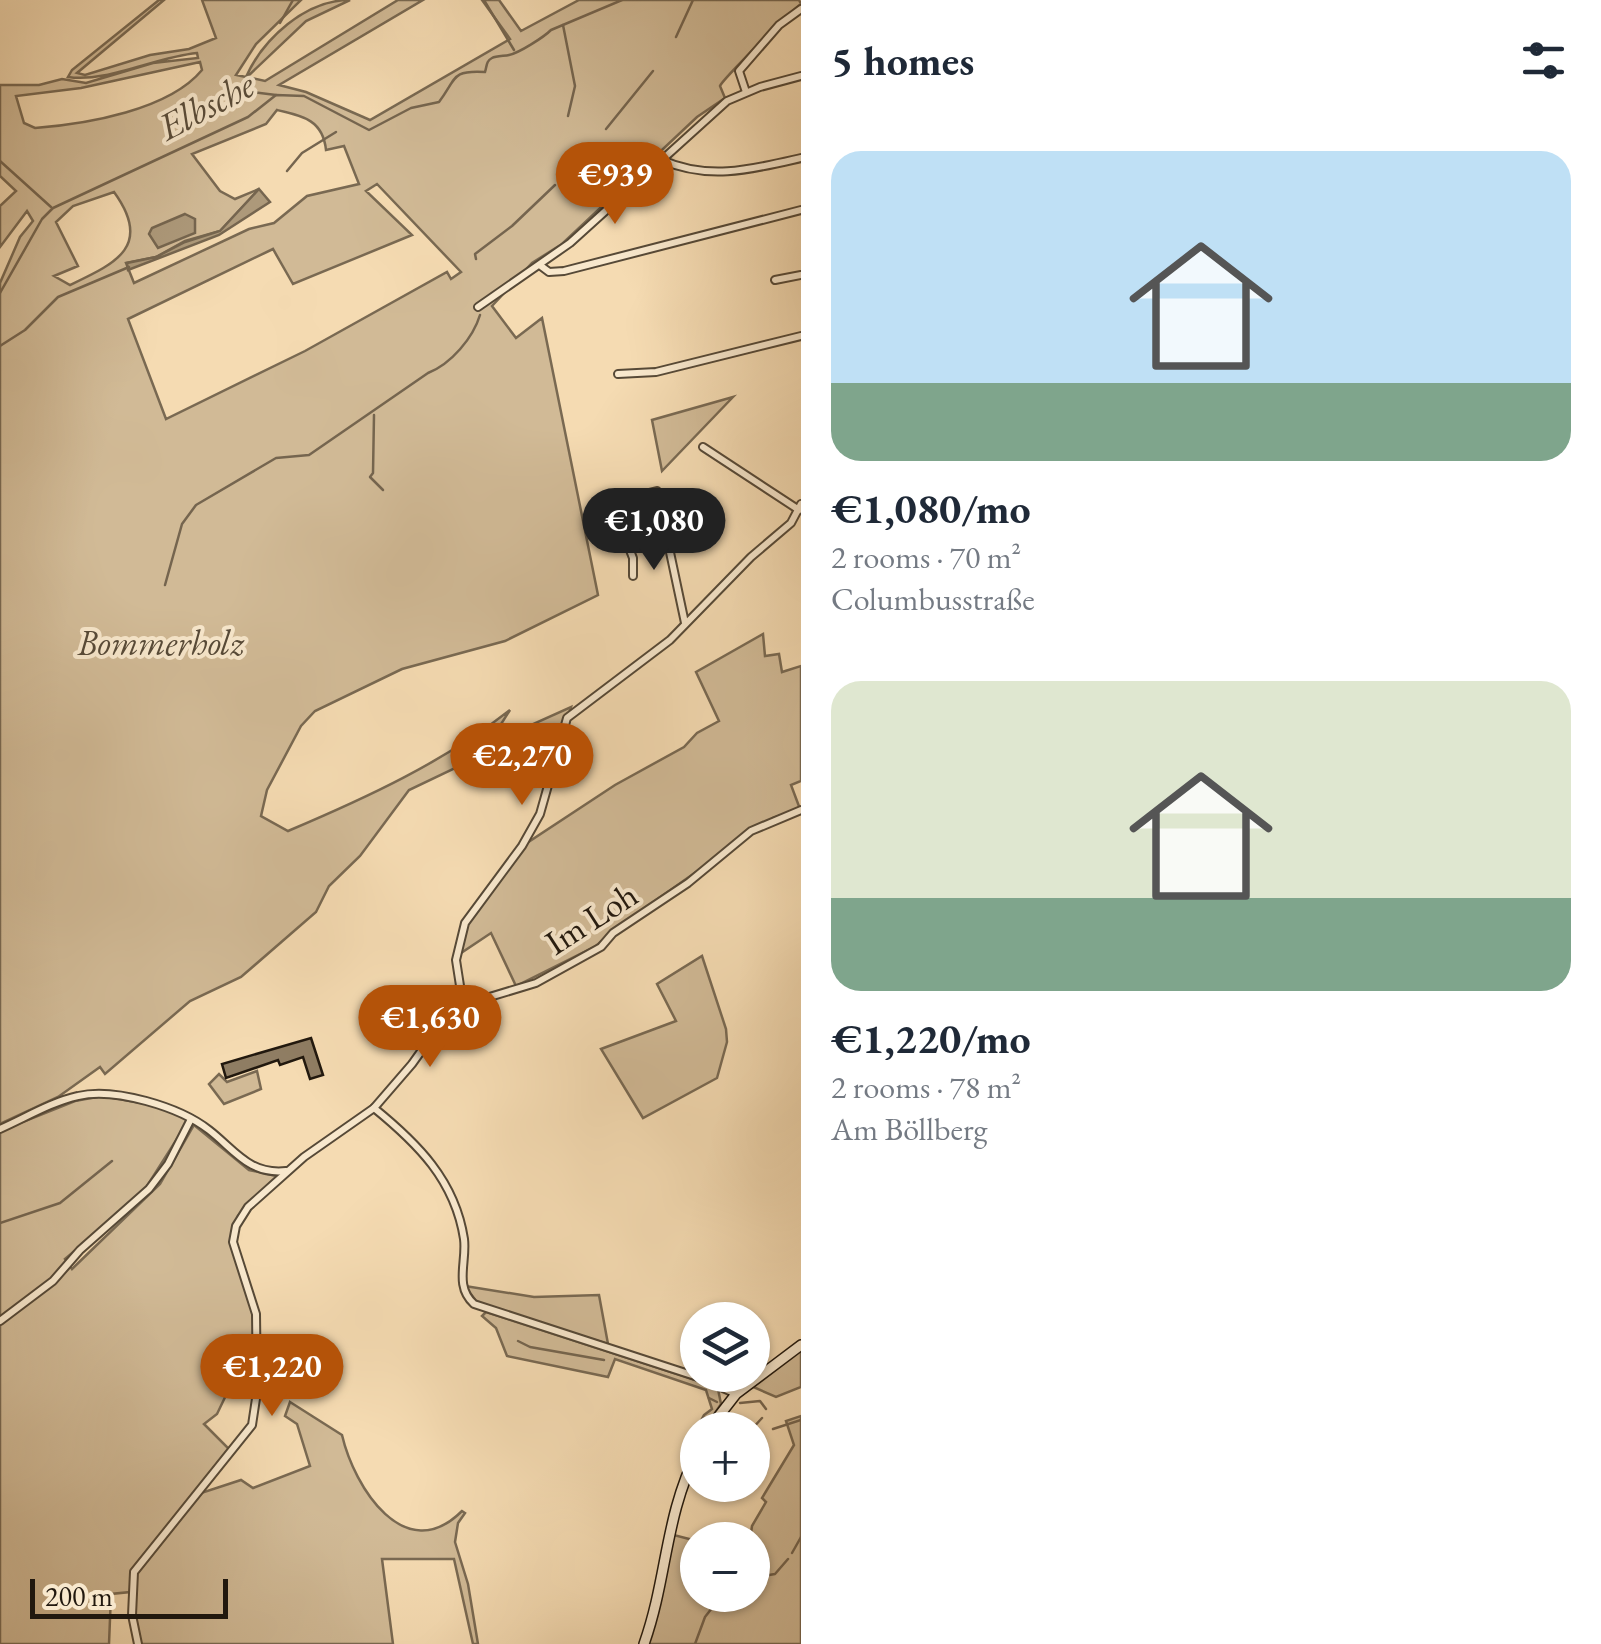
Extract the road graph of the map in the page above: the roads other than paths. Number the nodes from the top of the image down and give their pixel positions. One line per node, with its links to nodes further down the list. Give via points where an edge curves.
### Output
1 (801, 9): 3 (street, via 740,71)
2 (801, 76): 3 (street)
3 (746, 92): 5 (street, via 703,119)
4 (801, 158): 5 (street, via 718,172)
5 (662, 160): 7 (street)
6 (801, 210): 7 (street, via 564,271)
7 (541, 266): 10 (street)
8 (801, 275): 9 (street)
9 (774, 280)
10 (478, 307)
11 (801, 336): 12 (street, via 656,372)
12 (618, 374)
13 (703, 447): 16 (street)
14 (611, 502): 15 (street); 17 (street, via 634,562); 18 (street, via 658,493)
15 (594, 506)
16 (799, 514): 18 (street)
17 (632, 576)
18 (684, 622): 20 (street, via 567,718 540,814 465,923 456,960)
19 (801, 810): 20 (street, Im Loh, via 751,831 601,946 536,983)
20 (462, 1005): 21 (street, Im Loh, via 433,1030)
21 (374, 1108): 24 (street, Im Loh); 27 (street, via 431,1159 460,1224 462,1288 474,1304)
22 (191, 1119): 23 (street, via 164,1105 88,1094); 24 (street, via 254,1168); 25 (street, via 149,1189 53,1281)
23 (0, 1129)
24 (288, 1171): 30 (street, Im Loh, via 248,1207 234,1234 256,1314 252,1425 134,1572)
25 (0, 1321)
26 (801, 1345): 27 (main road)
27 (736, 1394): 28 (main road)
28 (722, 1412)
29 (680, 1490): 31 (main road)
30 (138, 1644)
31 (644, 1644)

